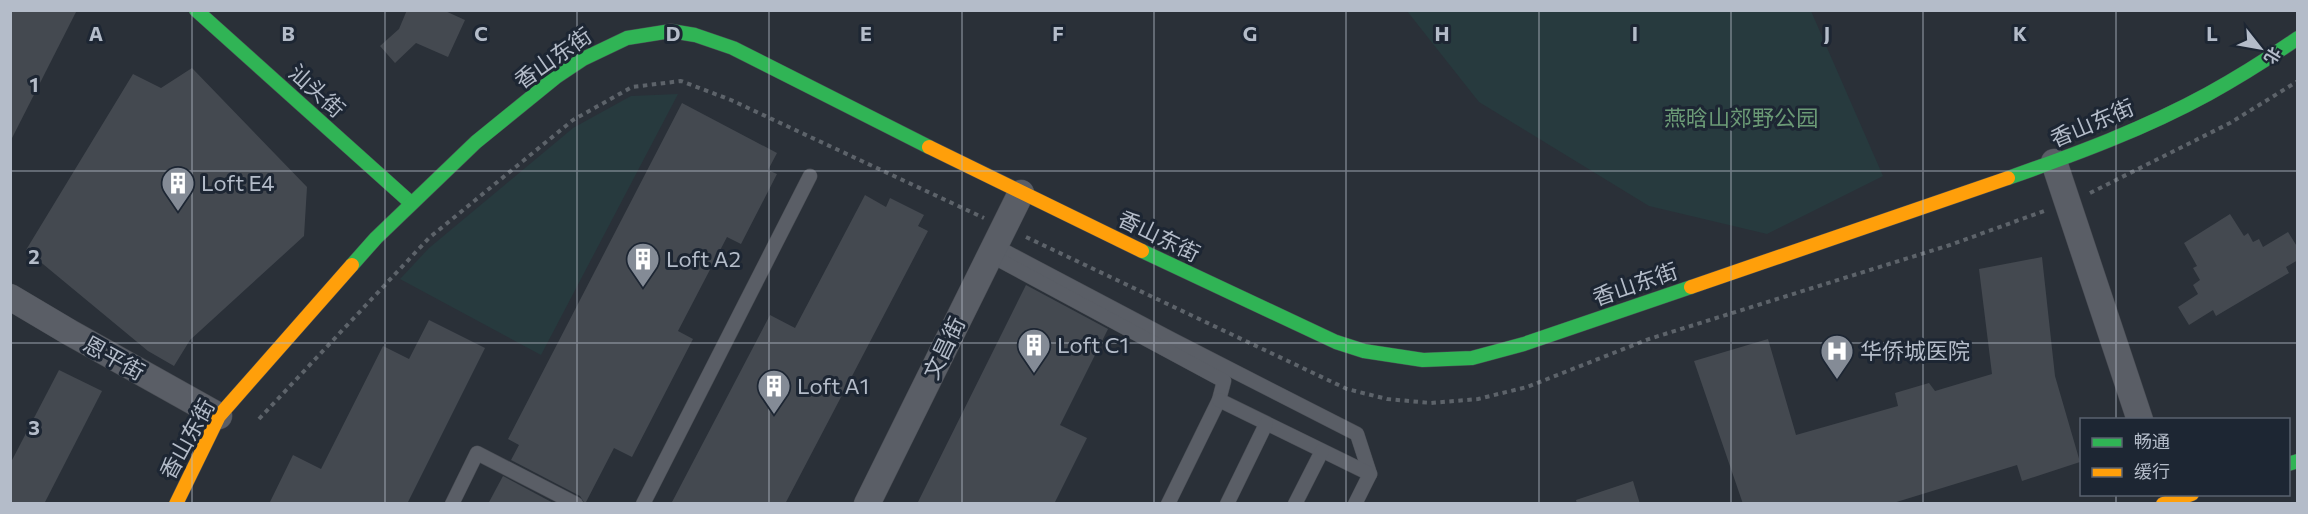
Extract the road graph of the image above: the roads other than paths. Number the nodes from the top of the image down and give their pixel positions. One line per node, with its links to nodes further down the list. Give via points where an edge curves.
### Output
1 (195, 10): 6 (street, 汕头街)
2 (2298, 38): 3 (street, 香山东街, via 2222,87 2175,111)
3 (2054, 162): 5 (street, 香山东街, via 1524,345 1446,360 1394,357 1328,339); 11 (street)
4 (810, 176): 20 (lane)
5 (1021, 194): 6 (street, 香山东街, via 743,53 714,41 671,31 627,38 583,58 476,142); 7 (street, 文昌街)
6 (411, 203): 10 (street, 香山东街)
7 (992, 251): 9 (lane, via 1224,381); 14 (lane, via 1357,434); 21 (street, 文昌街)
8 (10, 297): 10 (street, 恩平街)
9 (1219, 400): 12 (lane); 22 (lane)
10 (219, 416): 17 (street, 香山东街)
11 (2139, 418)
12 (1266, 424): 13 (lane); 23 (lane)
13 (1322, 451): 14 (lane); 24 (lane)
14 (1370, 474): 25 (lane)
15 (2187, 496): 16 (street)
16 (2165, 500)
17 (176, 504)
18 (452, 504): 19 (lane, via 477,453)
19 (576, 504)
20 (643, 504)
21 (867, 504)
22 (1168, 504)
23 (1227, 504)
24 (1295, 504)
25 (1355, 504)

